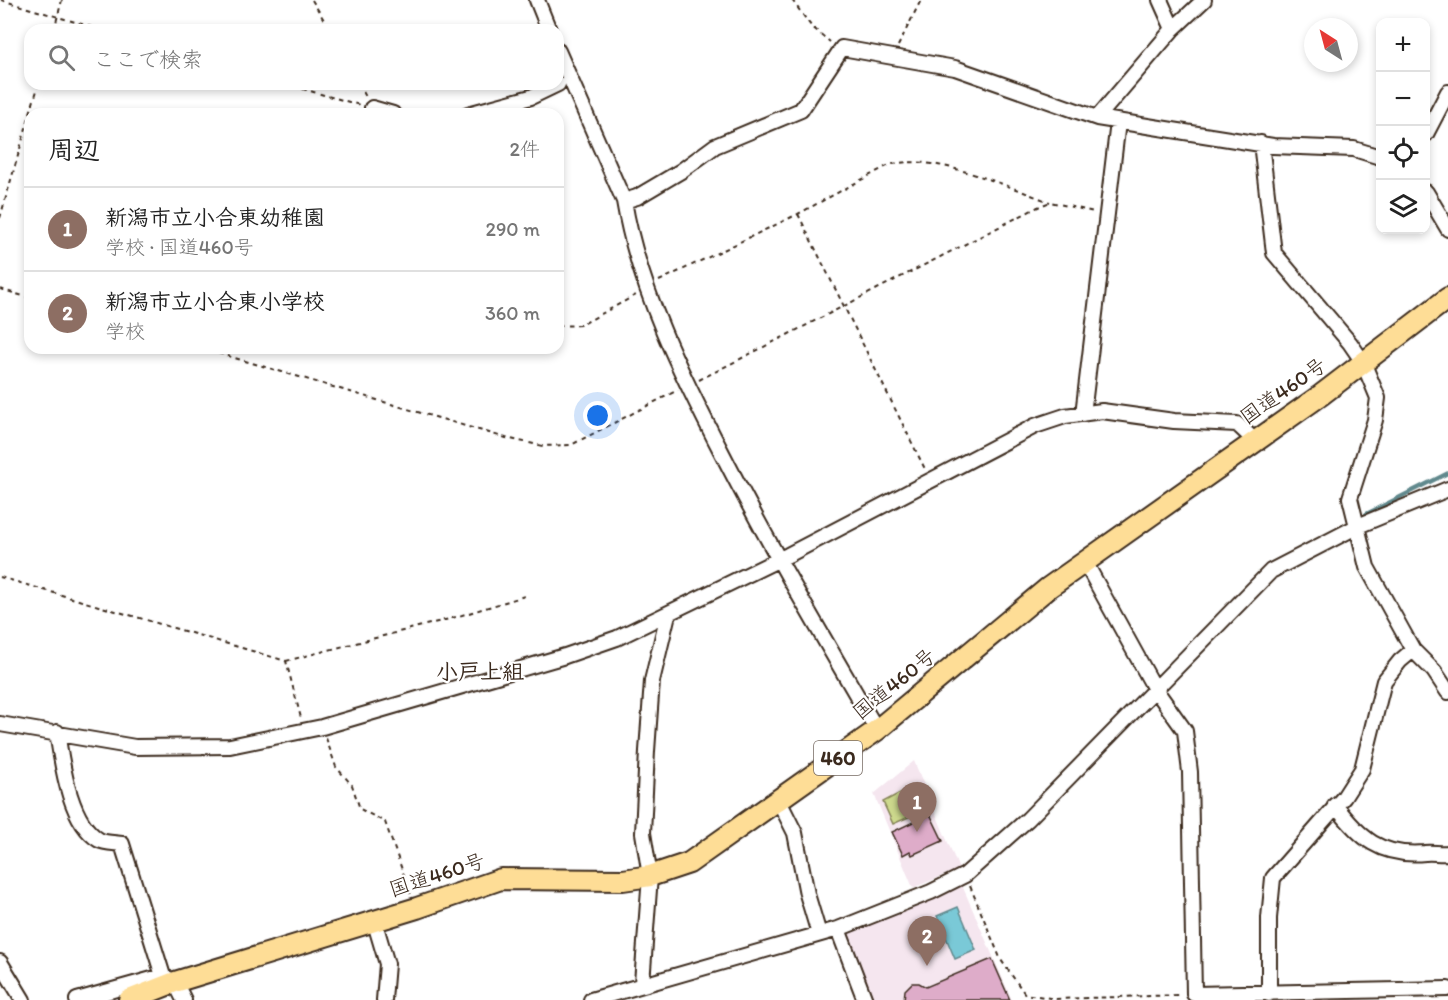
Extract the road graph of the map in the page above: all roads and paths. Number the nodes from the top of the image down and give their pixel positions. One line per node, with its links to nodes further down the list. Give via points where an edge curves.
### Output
1 (1, 0): 9 (path)
2 (62, 0): 9 (path)
3 (312, 0): 12 (path)
4 (537, 0): 13 (street)
5 (792, 0): 15 (path, via 811,26)
6 (921, 0): 16 (path)
7 (1160, 0): 14 (street)
8 (1203, 0): 14 (street)
9 (58, 16): 10 (path); 11 (path)
10 (56, 24)
11 (83, 24)
12 (326, 24)
13 (547, 24)
14 (1173, 29): 25 (street)
15 (842, 48): 16 (street); 32 (street, via 801,110 715,146 681,171)
16 (893, 56): 25 (street, via 955,68)
17 (564, 85): 32 (street)
18 (37, 90): 22 (path)
19 (307, 90): 23 (path)
20 (545, 90): 24 (street)
21 (1448, 92): 27 (street)
22 (32, 108)
23 (372, 108)
24 (490, 108)
25 (1097, 118): 26 (street)
26 (1118, 122): 29 (street); 35 (street)
27 (1429, 126)
28 (24, 135): 36 (path)
29 (1261, 143): 30 (street, via 1354,149); 45 (street, via 1274,253)
30 (1376, 156)
31 (1430, 200): 37 (street)
32 (624, 201): 38 (street)
33 (1050, 202): 34 (path, via 931,162 904,160); 35 (path); 42 (path)
34 (798, 214): 38 (path); 42 (path)
35 (1108, 216): 47 (street)
36 (0, 218)
37 (1448, 229)
38 (648, 287): 43 (path, via 581,325); 46 (street)
39 (0, 289): 40 (path)
40 (24, 296)
41 (1448, 298): 45 (highway, 国道460号 / 460)
42 (843, 305): 46 (path); 49 (path)
43 (564, 326)
44 (221, 354): 46 (path, via 543,446 571,445)
45 (1363, 362): 48 (highway, 国道460号 / 460); 51 (street, via 1378,398 1375,420 1350,498)
46 (687, 387): 52 (street)
47 (1083, 414): 48 (street, via 1102,411 1174,421 1237,424); 49 (street, via 1035,426)
48 (1254, 440): 53 (highway, 国道460号 / 460)
49 (930, 480): 52 (street)
50 (1448, 489): 51 (street)
51 (1358, 526): 57 (street, via 1367,567); 59 (street, via 1271,571)
52 (777, 560): 56 (street); 63 (street)
53 (1085, 562): 59 (street); 63 (highway, 国道460号 / 460)
54 (0, 576): 58 (path)
55 (528, 595): 58 (path)
56 (668, 614): 62 (street, via 565,656); 70 (street, via 652,681 647,751 643,833)
57 (1413, 650): 60 (street); 67 (street, via 1384,681 1362,769)
58 (286, 661): 64 (path)
59 (1155, 689): 69 (street, via 1028,819); 79 (street, via 1185,731 1190,772)
60 (1448, 692)
61 (0, 724): 65 (street)
62 (322, 726): 64 (street); 71 (path, via 336,767 352,785 360,809 385,822)
63 (877, 730): 66 (highway, 国道460号 / 460)
64 (304, 731): 65 (street, via 230,746 135,747)
65 (57, 732): 76 (street, via 64,779 82,822 100,841 122,844)
66 (779, 801): 70 (highway, 国道460号 / 460, via 689,863); 74 (street, via 795,833)
67 (1335, 805): 68 (street, via 1356,833 1376,846 1401,853); 80 (street, via 1272,878)
68 (1448, 853)
69 (965, 875): 73 (street); 79 (path, via 1001,960 1025,994 1056,999)
70 (651, 876): 71 (highway, 国道460号 / 460, via 623,880 501,879); 77 (street)
71 (417, 908): 72 (highway, 国道460号 / 460)
72 (375, 920): 76 (highway, 国道460号 / 460); 85 (street, via 387,964)
73 (838, 929): 74 (street); 87 (street)
74 (819, 934): 77 (street)
75 (0, 962): 81 (street)
76 (169, 979): 82 (street); 83 (highway, 国道460号 / 460); 84 (street)
77 (642, 983): 86 (street)
78 (1448, 989): 80 (street)
79 (1194, 994): 80 (street)
80 (1269, 994)
81 (23, 1000)
82 (77, 1000)
83 (129, 1000)
84 (184, 1000)
85 (384, 1000)
86 (591, 1000)
87 (865, 1000)

